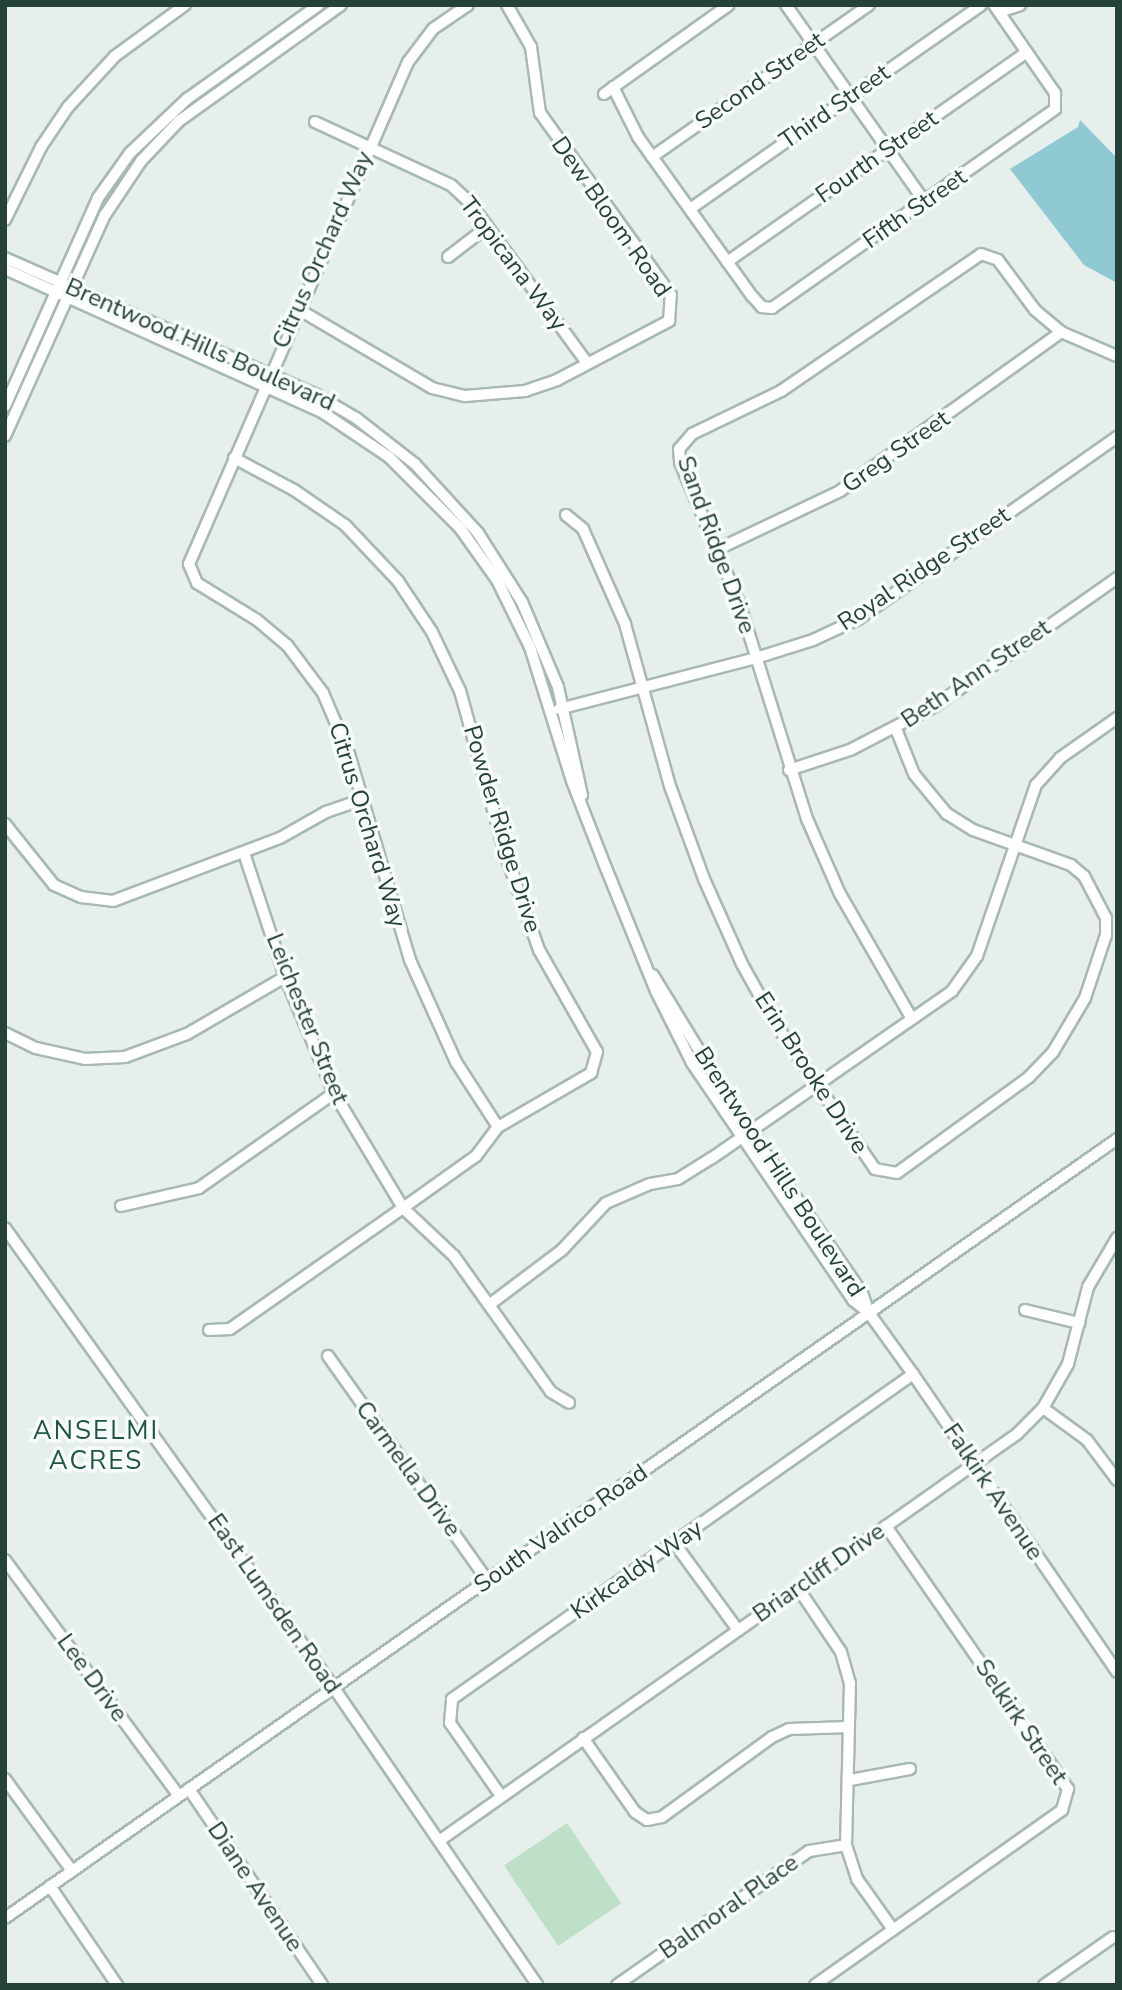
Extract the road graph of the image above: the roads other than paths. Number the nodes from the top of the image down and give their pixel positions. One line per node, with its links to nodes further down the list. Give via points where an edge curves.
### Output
1 (185, 5): 23 (street, via 115,55 75,97 41,147)
2 (319, 5): 29 (street, via 187,99 146,135 98,198)
3 (341, 5): 30 (street, via 205,101 152,147 115,197)
4 (468, 5): 18 (street, Citrus Orchard Way, via 433,29 408,62)
5 (506, 5): 38 (street, Dew Bloom Road, via 531,47 540,113 673,300 665,324)
6 (729, 5): 14 (street)
7 (786, 5): 12 (street)
8 (869, 5): 12 (street, Second Street)
9 (981, 5): 16 (street, Third Street)
10 (1020, 5): 11 (street)
11 (996, 9): 13 (street)
12 (813, 44): 16 (street); 20 (street, Second Street)
13 (1027, 52): 19 (street, Fourth Street); 21 (street, Fifth Street, via 1055,93 1057,104 1052,113)
14 (614, 87): 15 (street); 20 (street, via 628,122)
15 (604, 94)
16 (850, 97): 19 (street); 22 (street, Third Street)
17 (315, 121): 18 (street, Tropicana Way)
18 (369, 145): 24 (street, Tropicana Way, via 452,185); 33 (street, Citrus Orchard Way)
19 (887, 150): 21 (street); 27 (street, Fourth Street)
20 (652, 156): 22 (street)
21 (925, 202): 27 (street, Fifth Street, via 768,309 757,303)
22 (690, 209): 27 (street)
23 (5, 220)
24 (487, 227): 25 (street); 38 (street, Tropicana Way)
25 (448, 257)
26 (5, 258): 29 (street, Brentwood Hills Boulevard)
27 (727, 262)
28 (5, 269): 31 (street, Brentwood Hills Boulevard)
29 (60, 282): 30 (street, Brentwood Hills Boulevard); 31 (street)
30 (72, 287): 32 (street); 34 (street, Brentwood Hills Boulevard)
31 (56, 293): 32 (street, Brentwood Hills Boulevard); 41 (street)
32 (67, 298): 36 (street, Brentwood Hills Boulevard); 42 (street)
33 (298, 309): 38 (street, Dew Bloom Road, via 432,388 465,396 525,391); 39 (street, Citrus Orchard Way)
34 (172, 330): 36 (street); 39 (street, Brentwood Hills Boulevard)
35 (1060, 332): 37 (street, Sand Ridge Drive); 46 (street, Greg Street, via 833,496); 46 (street, Sand Ridge Drive, via 1035,310 998,260 985,254 971,258 781,391 683,441 680,462)
36 (167, 342): 40 (street, Brentwood Hills Boulevard)
37 (1117, 356)
38 (587, 363)
39 (269, 373): 40 (street, Citrus Orchard Way); 50 (street, Brentwood Hills Boulevard, via 356,418 452,501 522,602)
40 (265, 383): 44 (street, Citrus Orchard Way); 51 (street, Brentwood Hills Boulevard, via 368,441 445,510 481,557 515,615)
41 (5, 406)
42 (5, 436)
43 (1117, 437): 48 (street, Royal Ridge Street, via 858,619 813,640)
44 (234, 458): 55 (street, Citrus Orchard Way, via 189,564 197,583 257,620 304,665 337,722); 66 (street, Powder Ridge Drive, via 294,490 345,526 398,581 419,611 460,691 505,853 539,950 597,1052 590,1073)
45 (566, 514): 49 (street, Erin Brooke Drive, via 583,529 597,559)
46 (718, 549): 48 (street, Sand Ridge Drive)
47 (1117, 578): 53 (street, Beth Ann Street)
48 (756, 658): 49 (street, Royal Ridge Street); 54 (street, Sand Ridge Drive)
49 (645, 689): 50 (street, Royal Ridge Street); 64 (street, Erin Brooke Drive, via 670,786 704,879 749,976)
50 (564, 708): 51 (street, Royal Ridge Street); 56 (street, Brentwood Hills Boulevard)
51 (552, 710): 56 (street, Brentwood Hills Boulevard)
52 (1117, 718): 58 (street, via 1047,770 1033,790)
53 (896, 729): 54 (street, Beth Ann Street); 58 (street, Erin Brooke Drive, via 914,774 947,814 973,830)
54 (789, 770): 62 (street, Sand Ridge Drive, via 840,894)
55 (360, 800): 59 (street); 66 (street, Citrus Orchard Way, via 389,901 420,983 456,1062)
56 (583, 802): 60 (street, Brentwood Hills Boulevard)
57 (5, 824): 59 (street, via 54,885 97,901 134,895)
58 (1014, 844): 62 (street, via 977,956 951,991); 64 (street, Erin Brooke Drive, via 1071,864 1090,885 1107,918 1085,998 1053,1052 1030,1077 897,1173 874,1169)
59 (244, 853): 61 (street, Leichester Street)
60 (650, 972): 67 (street, Brentwood Hills Boulevard); 68 (street, Brentwood Hills Boulevard, via 684,1048)
61 (285, 977): 63 (street, via 187,1034 125,1057 85,1059 36,1048); 65 (street, Leichester Street)
62 (912, 1019): 64 (street)
63 (5, 1033)
64 (818, 1085): 67 (street)
65 (334, 1093): 70 (street, via 199,1188); 71 (street, Leichester Street)
66 (498, 1127): 71 (street, Powder Ridge Drive, via 476,1156)
67 (750, 1131): 68 (street); 76 (street, Brentwood Hills Boulevard, via 862,1293)
68 (740, 1138): 74 (street, via 678,1179 650,1184 606,1203 562,1250); 76 (street, Brentwood Hills Boulevard, via 853,1300)
69 (1117, 1139): 76 (street, South Valrico Road)
70 (121, 1206)
71 (403, 1208): 74 (street, Leichester Street, via 454,1256); 78 (street, Powder Ridge Drive, via 230,1329)
72 (5, 1228): 92 (street, East Lumsden Road)
73 (1117, 1238): 77 (street, Briarcliff Drive, via 1095,1269)
74 (489, 1305): 81 (street, Leichester Street, via 551,1392)
75 (1025, 1310): 77 (street)
76 (869, 1313): 80 (street, Falkirk Avenue); 88 (street, South Valrico Road)
77 (1079, 1323): 82 (street, Briarcliff Drive, via 1068,1364)
78 (209, 1330)
79 (328, 1356): 88 (street, Carmella Drive)
80 (913, 1374): 83 (street, Falkirk Avenue); 86 (street, Kirkcaldy Way)
81 (569, 1402)
82 (1043, 1408): 83 (street, Briarcliff Drive, via 1017,1434); 84 (street, via 1087,1440)
83 (974, 1464): 85 (street, Briarcliff Drive); 91 (street, Falkirk Avenue)
84 (1117, 1480)
85 (886, 1526): 89 (street, Briarcliff Drive); 106 (street, Selkirk Street, via 1068,1789 1062,1810)
86 (675, 1544): 90 (street); 100 (street, Kirkcaldy Way, via 452,1699 450,1723)
87 (5, 1560): 99 (street, Lee Drive)
88 (488, 1580): 92 (street, South Valrico Road)
89 (798, 1588): 90 (street, Briarcliff Drive); 93 (street, via 841,1652 850,1683)
90 (738, 1630): 94 (street, Briarcliff Drive)
91 (1117, 1672)
92 (334, 1688): 98 (street, South Valrico Road); 101 (street, East Lumsden Road)
93 (849, 1727): 94 (street, via 789,1729 662,1817 647,1820 635,1812); 97 (street)
94 (583, 1738): 100 (street, Briarcliff Drive)
95 (910, 1769): 97 (street)
96 (5, 1779): 103 (street)
97 (850, 1780): 102 (street)
98 (189, 1789): 99 (street, South Valrico Road); 109 (street, Diane Avenue)
99 (179, 1796): 103 (street, South Valrico Road)
100 (500, 1796): 101 (street, Briarcliff Drive)
101 (439, 1841): 110 (street, East Lumsden Road)
102 (846, 1845): 106 (street, via 857,1879); 111 (street, Balmoral Place, via 809,1852)
103 (72, 1871): 104 (street, South Valrico Road)
104 (50, 1886): 105 (street, South Valrico Road); 108 (street)
105 (5, 1918)
106 (892, 1928): 112 (street, Selkirk Street)
107 (1113, 1937): 113 (street)
108 (117, 1985)
109 (322, 1985)
110 (537, 1985)
111 (617, 1985)
112 (815, 1985)
113 (1044, 1985)

